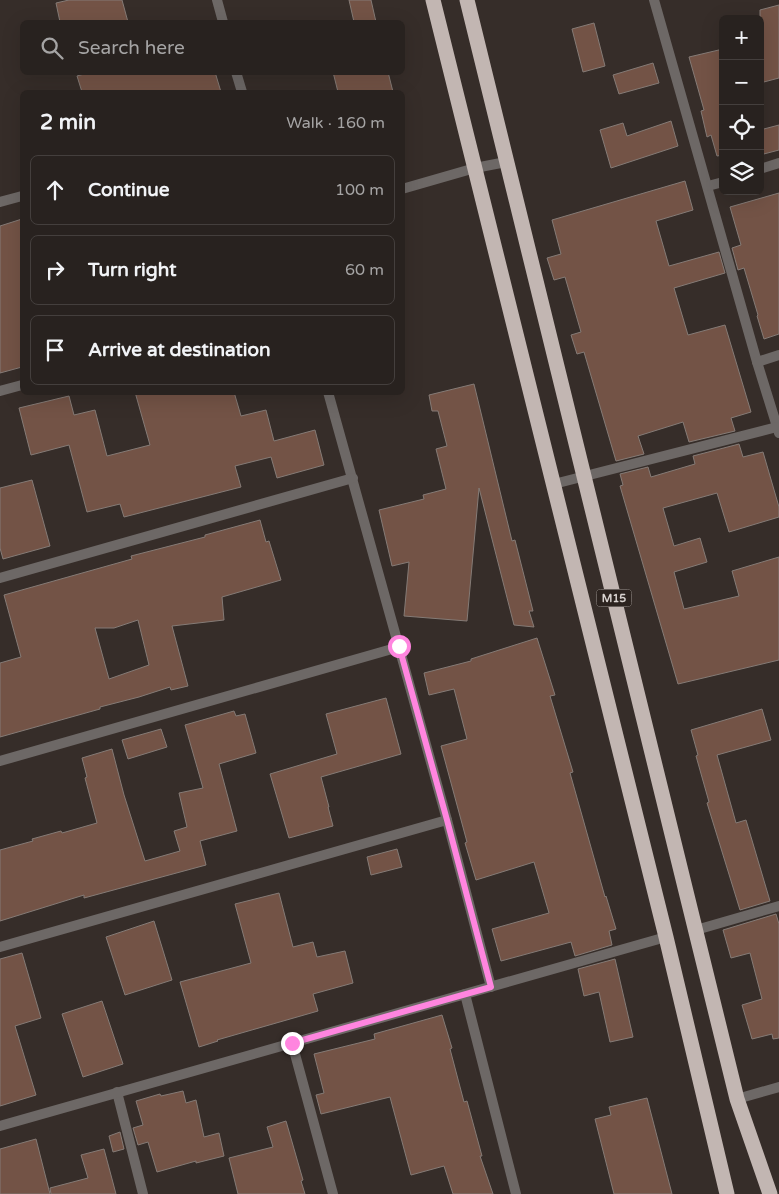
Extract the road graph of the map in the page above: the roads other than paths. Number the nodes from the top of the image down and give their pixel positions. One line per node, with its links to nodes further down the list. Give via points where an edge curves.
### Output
1 (217, 0): 5 (street)
2 (433, 0): 10 (highway, M15)
3 (467, 0): 8 (highway, M15)
4 (654, 0): 13 (street)
5 (222, 20)
6 (237, 75): 7 (street)
7 (241, 90)
8 (506, 162): 10 (street); 23 (highway, M15)
9 (779, 163): 11 (street)
10 (475, 168): 14 (street); 25 (highway, M15)
11 (764, 169)
12 (719, 183): 13 (street)
13 (708, 186): 18 (street)
14 (405, 188)
15 (20, 197): 16 (street)
16 (0, 202)
17 (779, 355): 18 (street)
18 (757, 362): 22 (street)
19 (20, 386): 20 (street)
20 (0, 391)
21 (329, 395): 24 (street)
22 (778, 430): 23 (street)
23 (584, 477): 25 (street); 31 (highway, M15)
24 (353, 478): 26 (street); 27 (street)
25 (554, 484): 32 (highway, M15)
26 (0, 578)
27 (399, 646): 28 (street); 29 (street)
28 (0, 761)
29 (447, 820): 33 (street); 34 (street)
30 (779, 906): 31 (street)
31 (696, 930): 39 (highway, M15)
32 (666, 937): 34 (street); 44 (highway, M15)
33 (0, 947)
34 (491, 987): 35 (street)
35 (465, 994): 36 (street); 43 (street)
36 (292, 1043): 38 (street); 42 (street)
37 (779, 1087): 39 (street)
38 (117, 1092): 40 (street); 41 (street)
39 (737, 1099): 45 (highway, M15)
40 (0, 1126)
41 (143, 1194)
42 (333, 1194)
43 (516, 1194)
44 (727, 1194)
45 (770, 1194)

